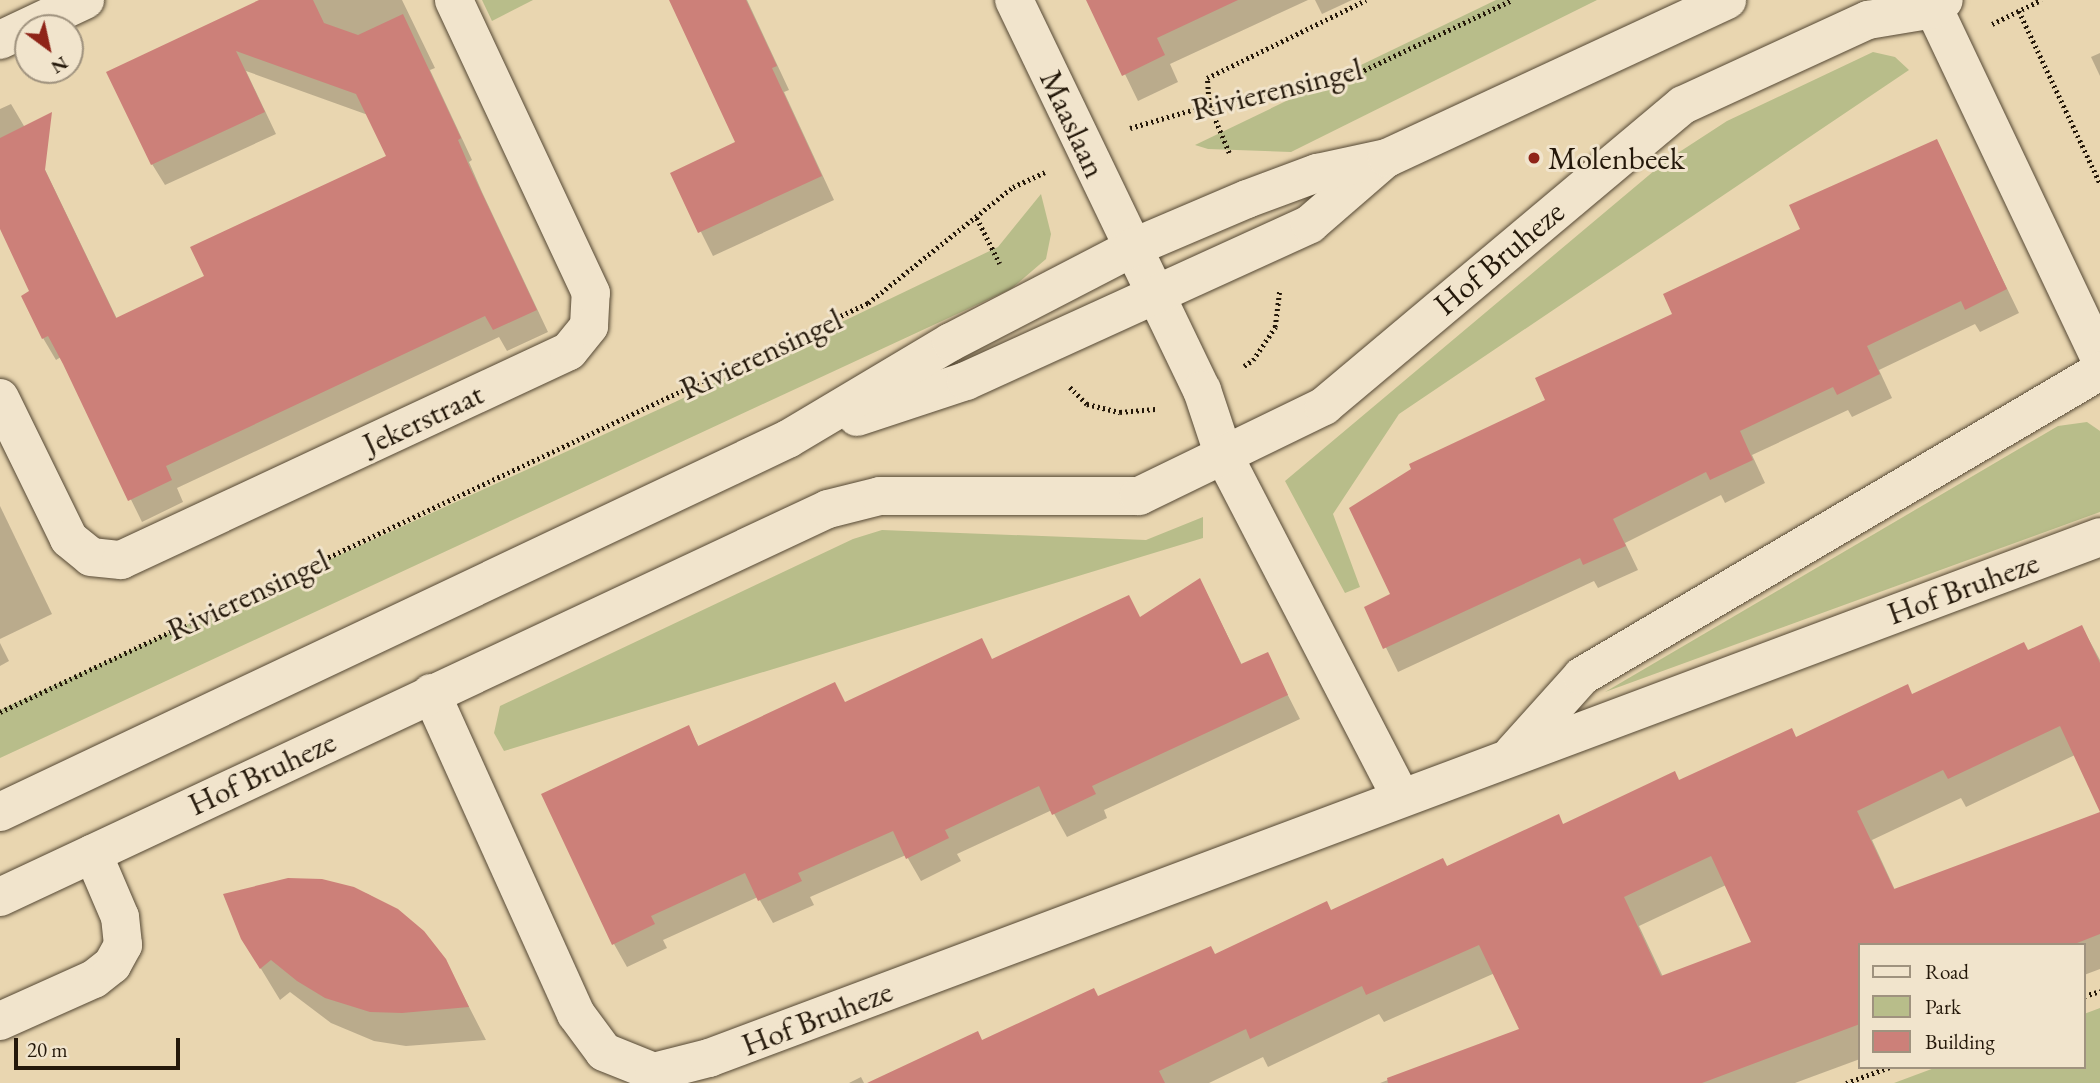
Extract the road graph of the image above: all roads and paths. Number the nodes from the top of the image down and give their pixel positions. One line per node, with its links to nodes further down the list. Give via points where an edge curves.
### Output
1 (85, 0): 9 (street)
2 (454, 0): 17 (street, Jekerstraat, via 591,293 589,326 569,351 121,560 91,557 69,538)
3 (1014, 0): 11 (street, Maaslaan)
4 (1366, 0): 10 (path, via 1207,78)
5 (1512, 0): 10 (path, Rivierensingel, via 1354,75)
6 (1727, 0): 12 (street)
7 (1939, 5): 16 (street, Hof Bruheze); 19 (street, Hof Bruheze, via 1868,20 1683,105 1324,406)
8 (2019, 11): 13 (path)
9 (0, 40)
10 (1209, 104): 11 (path, Rivierensingel, via 1138,123)
11 (1087, 151): 14 (street, Maaslaan); 22 (path, Rivierensingel, via 1013,187 868,303)
12 (1387, 158): 14 (street, via 1317,173); 15 (street, via 1310,224)
13 (2100, 183)
14 (1132, 248): 15 (street, Maaslaan); 18 (street, via 962,336)
15 (1156, 295): 18 (street, via 966,381); 19 (street, via 1202,390)
16 (2098, 353): 23 (street, Hof Bruheze, via 1581,676)
17 (0, 398)
18 (788, 439): 25 (street)
19 (1224, 456): 21 (street, Hof Bruheze, via 1139,496 880,496 828,509); 24 (street)
20 (2100, 537): 23 (street, Hof Bruheze)
21 (431, 693): 24 (street, Hof Bruheze, via 576,1014 604,1052 654,1072 709,1058); 26 (street, Hof Bruheze)
22 (0, 712)
23 (1511, 756): 24 (street, Hof Bruheze)
24 (1401, 798)
25 (0, 812)
26 (93, 853): 27 (street, Hof Bruheze); 28 (street, via 120,917 123,945 111,965 94,979)
27 (0, 897)
28 (0, 1021)
29 (1884, 1069): 30 (path)
30 (1846, 1083)

